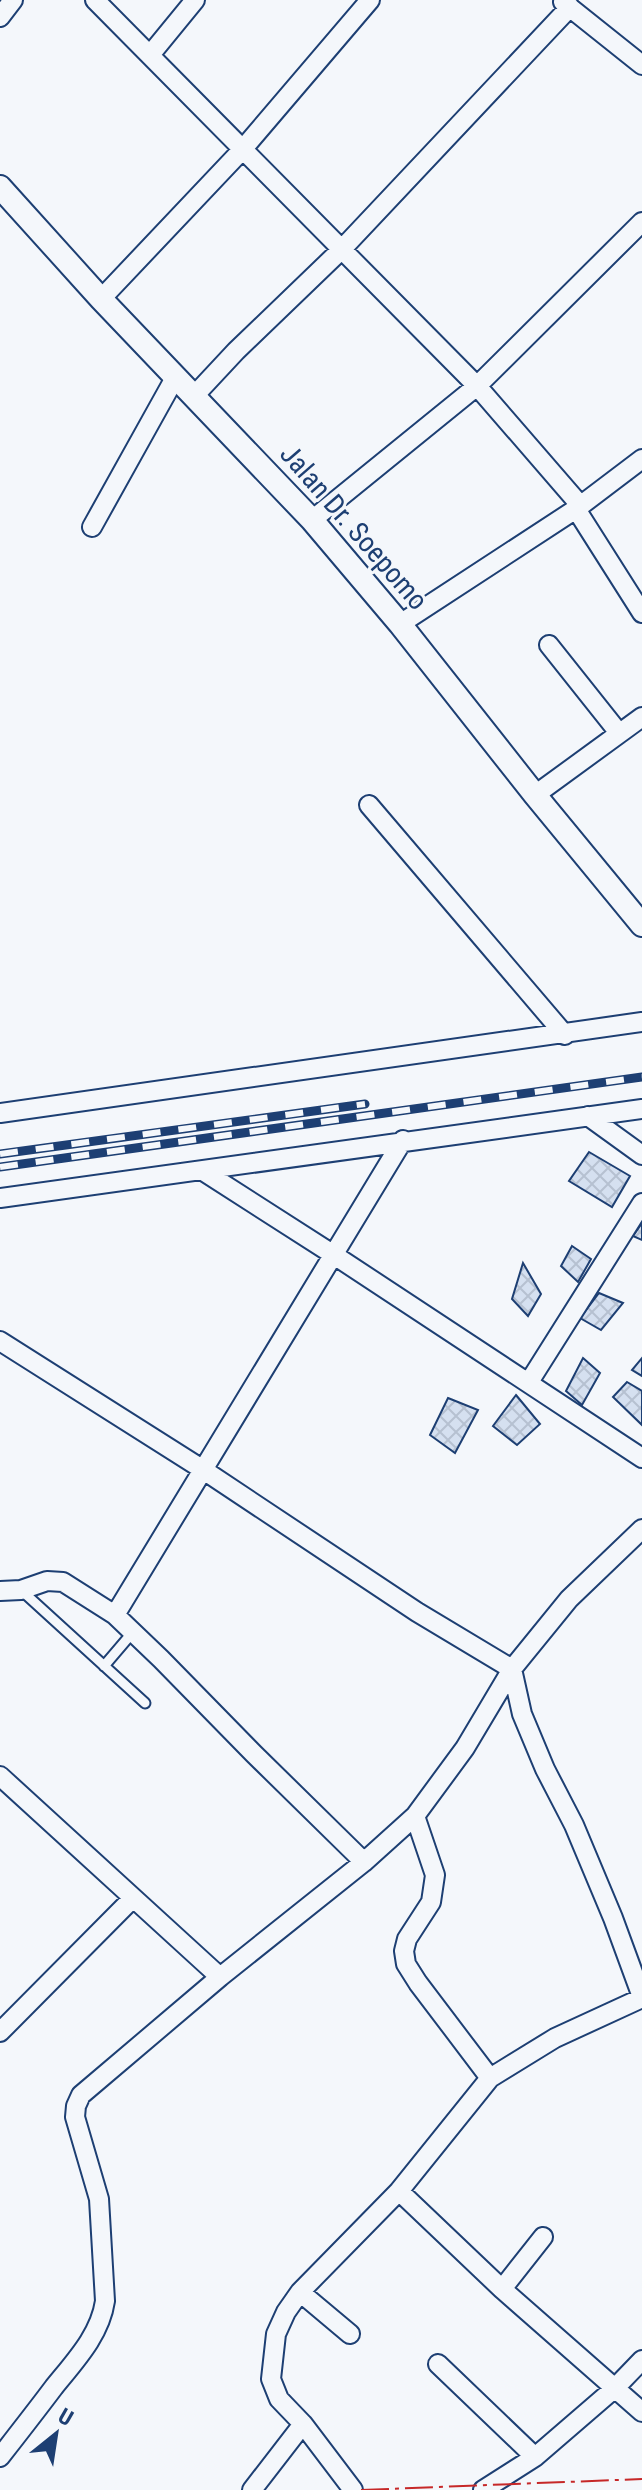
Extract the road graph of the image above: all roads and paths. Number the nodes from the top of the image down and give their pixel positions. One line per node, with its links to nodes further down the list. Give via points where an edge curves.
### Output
1 (13, 0): 6 (street)
2 (95, 0): 7 (street)
3 (195, 0): 7 (street)
4 (370, 0): 9 (street)
5 (566, 4): 8 (street); 12 (street)
6 (0, 17)
7 (150, 55): 9 (street)
8 (641, 62)
9 (242, 150): 12 (street); 13 (street)
10 (0, 187): 13 (street, Jalan Dr. Soepomo)
11 (642, 222): 15 (street)
12 (342, 249): 15 (street); 16 (street)
13 (101, 299): 14 (street, Jalan Dr. Soepomo)
14 (176, 376): 16 (street, Jalan Dr. Soepomo); 20 (street)
15 (477, 386): 18 (street); 19 (street)
16 (194, 396): 19 (street, Jalan Dr. Soepomo)
17 (642, 459): 18 (street)
18 (578, 507): 21 (street); 22 (street)
19 (312, 520): 22 (street, Jalan Dr. Soepomo)
20 (92, 527)
21 (642, 613)
22 (400, 624): 26 (street, Jalan Dr. Soepomo)
23 (549, 645): 25 (street)
24 (642, 717): 25 (street)
25 (619, 733): 26 (street)
26 (535, 795): 28 (street, Jalan Dr. Soepomo)
27 (369, 805): 30 (street)
28 (642, 925)
29 (642, 1022): 30 (street)
30 (565, 1035): 32 (street)
31 (642, 1109): 33 (street)
32 (0, 1113)
33 (588, 1116): 34 (street); 35 (street)
34 (403, 1140): 36 (street); 39 (street)
35 (642, 1155)
36 (203, 1171): 37 (street); 39 (street)
37 (0, 1198)
38 (642, 1203): 41 (street)
39 (334, 1255): 41 (street); 43 (street)
40 (0, 1341): 43 (street)
41 (529, 1382): 42 (street)
42 (642, 1458)
43 (202, 1469): 47 (street); 50 (street)
44 (642, 1529): 50 (street, via 569,1599)
45 (21, 1590): 46 (street); 47 (street, via 63,1582); 49 (lane)
46 (0, 1591)
47 (115, 1615): 48 (street)
48 (133, 1632): 49 (lane); 54 (street)
49 (104, 1666): 51 (lane)
50 (512, 1669): 53 (street, via 465,1748); 57 (street, via 522,1714 574,1825)
51 (145, 1703)
52 (0, 1776): 55 (street)
53 (415, 1816): 54 (street); 59 (street, via 435,1875 431,1902 407,1939 406,1964)
54 (364, 1862): 56 (street)
55 (133, 1898): 56 (street); 58 (street)
56 (220, 1977): 70 (street, via 81,2095 75,2117 99,2199 103,2313 86,2347)
57 (642, 1997): 59 (street, via 555,2038)
58 (0, 2032)
59 (490, 2078): 60 (street)
60 (399, 2191): 62 (street); 63 (street)
61 (543, 2237): 62 (street)
62 (502, 2289): 67 (street)
63 (300, 2292): 64 (street); 69 (street, via 276,2334 271,2379 279,2399)
64 (350, 2334)
65 (642, 2360): 67 (street)
66 (438, 2364): 71 (street)
67 (615, 2388): 68 (street); 71 (street)
68 (642, 2412)
69 (303, 2424): 72 (street); 73 (street)
70 (2, 2449)
71 (535, 2457): 74 (street)
72 (252, 2490)
73 (353, 2490)
74 (483, 2490)

